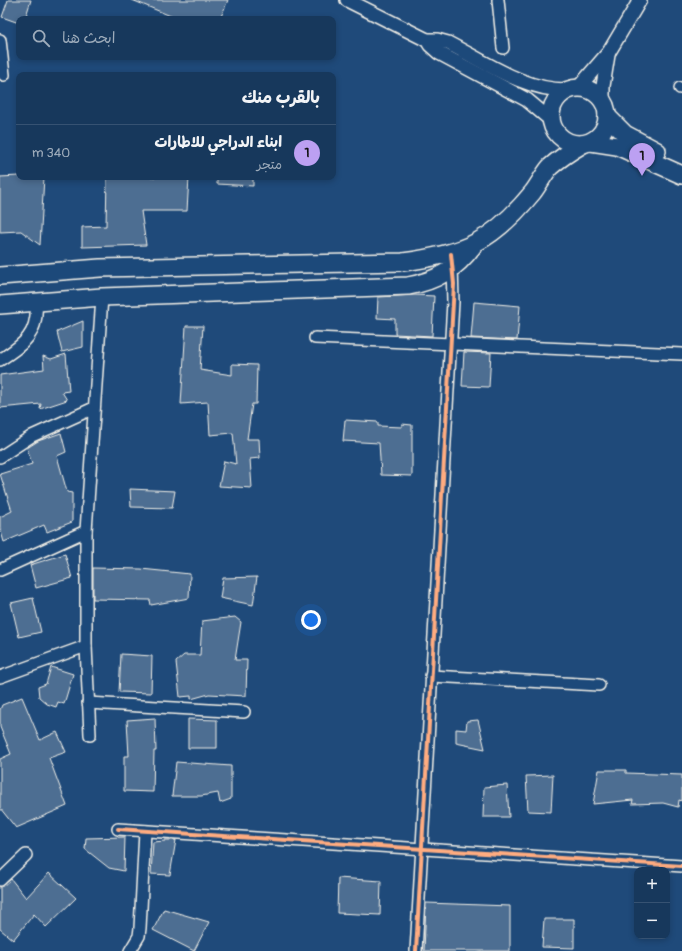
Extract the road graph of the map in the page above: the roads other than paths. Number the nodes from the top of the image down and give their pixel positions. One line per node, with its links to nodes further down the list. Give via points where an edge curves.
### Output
1 (347, 0): 5 (street)
2 (498, 0): 6 (street)
3 (640, 0): 7 (street)
4 (0, 40): 8 (street)
5 (427, 40): 9 (street, via 448,43 534,86 556,91); 11 (street, via 439,53 527,100)
6 (503, 48)
7 (609, 52): 9 (street); 10 (street, via 605,70)
8 (4, 75)
9 (573, 89): 10 (main road, via 592,91); 11 (main road, via 556,100 553,106)
10 (605, 109): 12 (main road, via 603,131); 13 (main road, via 620,130 634,140)
11 (553, 126): 12 (main road, via 567,142); 14 (main road)
12 (587, 143): 14 (main road); 15 (main road, via 617,146)
13 (682, 163)
14 (550, 168): 16 (main road, via 516,211 496,230 474,245 464,259)
15 (682, 175)
16 (452, 261): 17 (main road, via 434,258 403,262 100,268); 18 (main road, via 430,281 408,286); 22 (street, via 454,284)
17 (0, 276)
18 (102, 296): 19 (main road); 25 (street)
19 (36, 302): 20 (main road); 24 (street, via 35,326 30,336 22,345)
20 (0, 305)
21 (315, 338): 22 (street)
22 (450, 344): 23 (street); 30 (street)
23 (682, 354)
24 (0, 360)
25 (94, 408): 26 (street, via 32,436); 27 (street)
26 (0, 457)
27 (86, 531): 28 (street); 29 (street)
28 (0, 570)
29 (86, 646): 31 (street); 33 (street)
30 (431, 676): 32 (street); 38 (street)
31 (0, 677)
32 (599, 685)
33 (88, 703): 34 (street); 35 (street)
34 (244, 712)
35 (90, 734)
36 (118, 829): 37 (street)
37 (145, 831): 38 (street); 42 (street, via 139,936)
38 (422, 849): 40 (street); 43 (street)
39 (26, 856): 41 (street)
40 (682, 866)
41 (0, 880)
42 (130, 951)
43 (416, 951)

